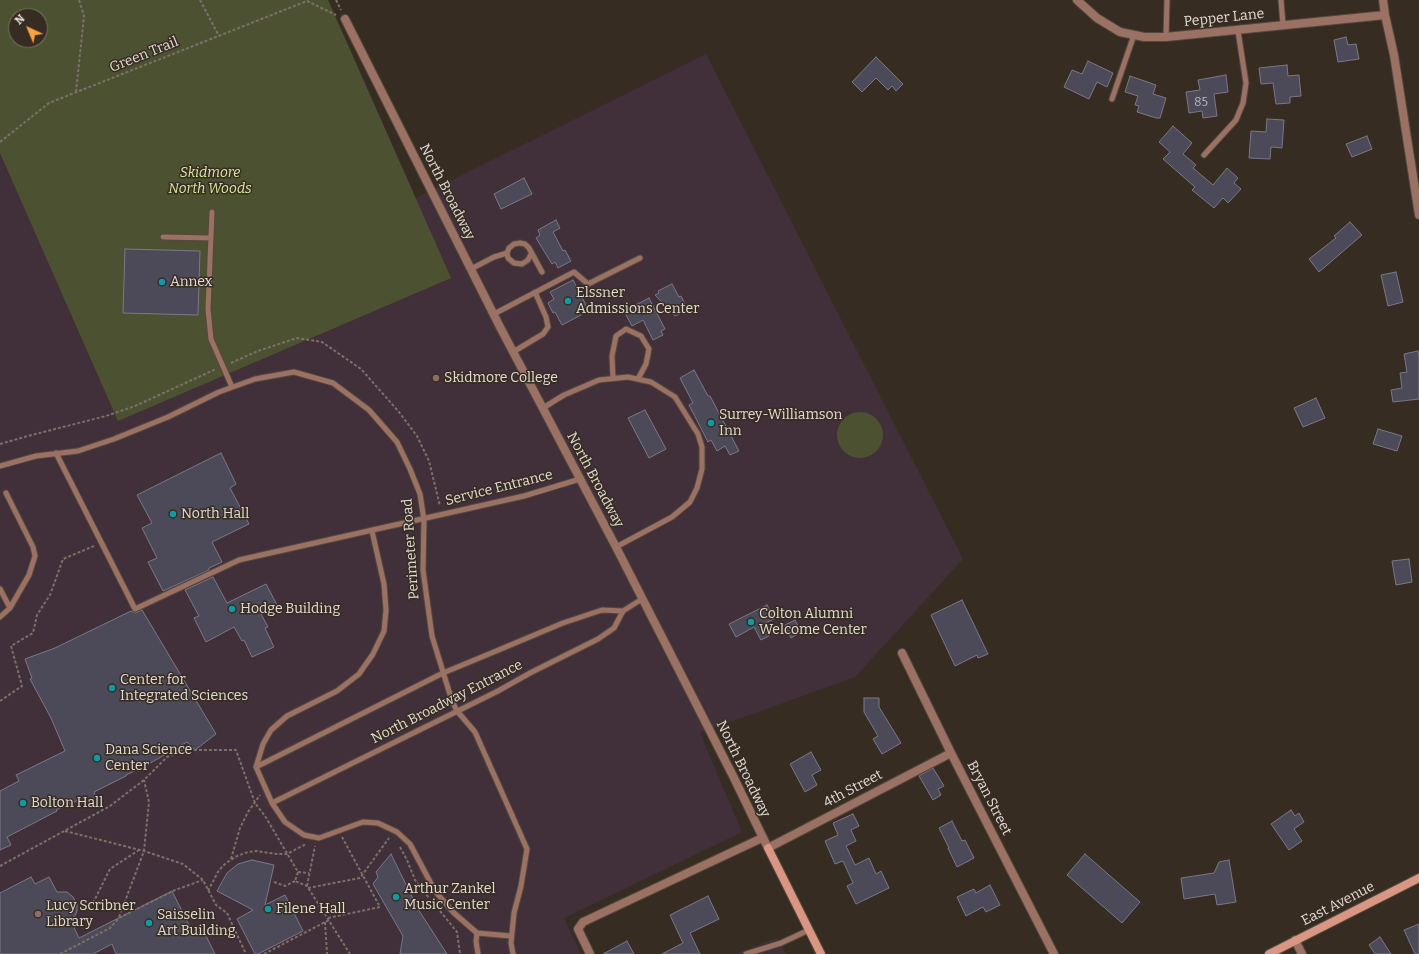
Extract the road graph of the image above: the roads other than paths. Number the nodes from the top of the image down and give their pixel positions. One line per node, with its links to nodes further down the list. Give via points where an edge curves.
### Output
1 (1077, 0): 9 (street, Pepper Lane, via 1097,18 1120,32)
2 (1167, 0): 10 (lane)
3 (1281, 0): 7 (lane)
4 (1383, 0): 5 (street)
5 (1385, 15): 7 (street, Pepper Lane); 14 (street, via 1394,55)
6 (345, 19): 20 (street, North Broadway)
7 (1283, 25): 8 (street, Pepper Lane)
8 (1238, 30): 10 (street, Pepper Lane); 12 (lane, via 1246,83 1243,103 1236,120)
9 (1134, 35): 10 (street, Pepper Lane); 11 (lane)
10 (1166, 38)
11 (1112, 99)
12 (1204, 155)
13 (212, 212): 16 (lane)
14 (1419, 214)
15 (163, 237): 16 (lane)
16 (211, 238): 27 (lane, via 208,309 212,339)
17 (507, 253): 18 (lane, via 514,244 520,243 525,244); 18 (lane, via 508,258 514,263 522,264); 20 (lane)
18 (531, 254): 21 (lane)
19 (640, 258): 22 (lane, via 588,284 574,272)
20 (471, 269): 23 (street, North Broadway)
21 (542, 272)
22 (536, 292): 23 (lane); 24 (lane, via 548,327 544,334)
23 (494, 314): 24 (street, North Broadway)
24 (513, 352): 28 (street, North Broadway)
25 (613, 378): 26 (lane); 26 (lane, via 612,356 616,336 626,329 641,336 649,349 646,364); 28 (lane, via 599,380 564,395)
26 (638, 379): 35 (lane, via 651,382 675,397 698,434 702,446 702,469 690,502 672,518)
27 (232, 387): 29 (lane, Perimeter Road, via 114,439 78,451); 33 (lane, Perimeter Road, via 255,379 294,372 333,383 369,410 397,442 420,494)
28 (543, 408): 31 (street, North Broadway)
29 (56, 453): 30 (lane, Perimeter Road); 34 (lane, Service Entrance, via 135,609 239,560)
30 (0, 466)
31 (580, 480): 33 (lane, Service Entrance); 35 (street, North Broadway)
32 (6, 493): 38 (lane, via 34,547 35,556)
33 (424, 520): 34 (lane, Service Entrance); 42 (lane, Perimeter Road, via 423,570 428,611)
34 (372, 531): 45 (lane, via 384,584 386,610 384,631 373,654 359,674 337,691 287,716 272,730 263,744)
35 (616, 548): 37 (street, North Broadway)
36 (0, 589): 38 (lane)
37 (642, 599): 39 (lane, North Broadway Entrance); 47 (street, North Broadway)
38 (10, 608): 40 (lane)
39 (623, 611): 42 (lane, North Broadway Entrance, via 602,610 563,623); 43 (lane, North Broadway Entrance, via 614,628 598,639)
40 (0, 617)
41 (902, 653): 44 (street, Bryan Street)
42 (443, 673): 43 (lane, Perimeter Road); 45 (lane, North Broadway Entrance)
43 (457, 711): 46 (lane, North Broadway Entrance); 52 (lane, Perimeter Road, via 475,732 527,849)
44 (951, 753): 48 (street, 4th Street); 59 (street, Bryan Street)
45 (256, 767): 46 (lane)
46 (272, 803): 51 (lane, via 285,822 304,835 320,838 363,822 378,823 397,832 410,844 435,891 454,913)
47 (762, 838): 48 (street, North Broadway); 56 (street, via 583,922 578,929)
48 (768, 848): 50 (street, North Broadway)
49 (1419, 878): 53 (street, East Avenue)
50 (809, 930): 57 (lane, via 782,943); 58 (street, North Broadway)
51 (477, 933): 52 (lane); 54 (lane)
52 (511, 936): 55 (lane, Perimeter Road)
53 (1295, 940): 60 (street, East Avenue); 61 (street)
54 (478, 954)
55 (513, 954)
56 (590, 954)
57 (746, 954)
58 (821, 954)
59 (1054, 954)
60 (1269, 954)
61 (1302, 954)

